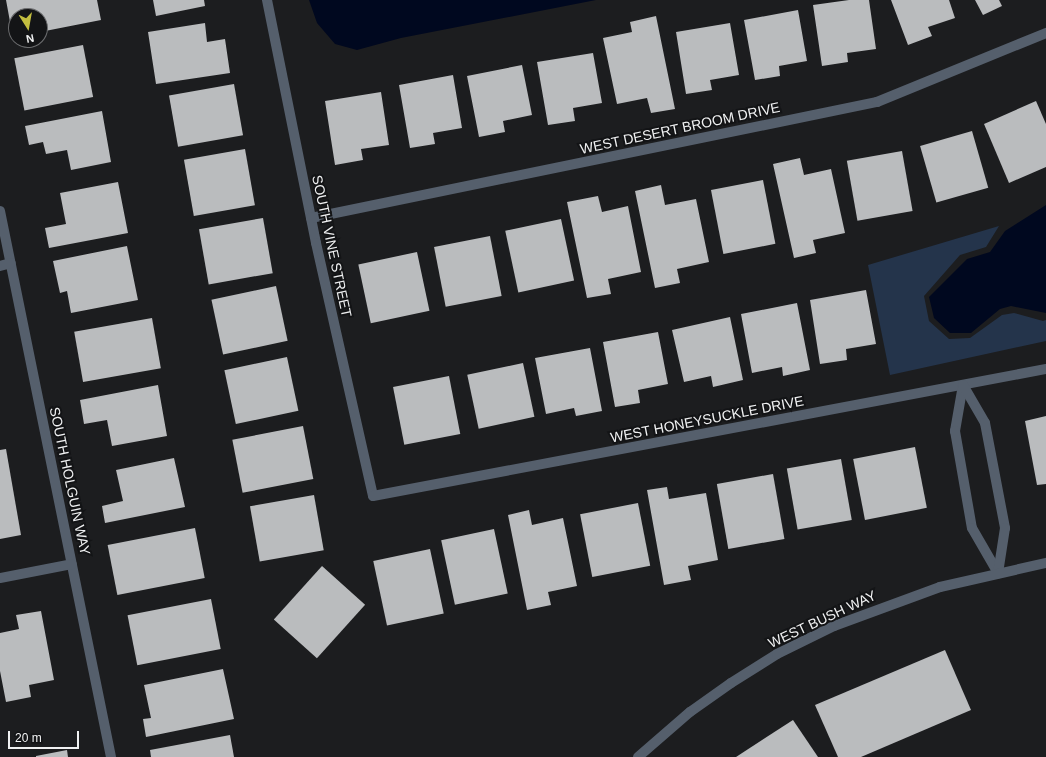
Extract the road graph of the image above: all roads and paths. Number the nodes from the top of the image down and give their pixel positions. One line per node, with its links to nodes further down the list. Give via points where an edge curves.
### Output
1 (267, 0): 4 (street, SOUTH VINE STREET)
2 (1046, 33): 4 (street, WEST DESERT BROOM DRIVE, via 877,102)
3 (0, 211): 5 (street, SOUTH HOLGUIN WAY)
4 (311, 218): 9 (street, SOUTH VINE STREET)
5 (11, 264): 6 (street); 11 (street, SOUTH HOLGUIN WAY)
6 (0, 266)
7 (1046, 369): 8 (street, WEST HONEYSUCKLE DRIVE)
8 (963, 385): 9 (street, WEST HONEYSUCKLE DRIVE); 12 (street, via 986,423 1005,528); 12 (street, via 955,431 972,528)
9 (372, 496)
10 (1046, 563): 12 (street, WEST BUSH WAY)
11 (72, 564): 13 (street); 14 (street, SOUTH HOLGUIN WAY)
12 (998, 573): 15 (street, WEST BUSH WAY, via 905,598 834,626 777,654 690,712)
13 (0, 578)
14 (111, 757)
15 (638, 757)

